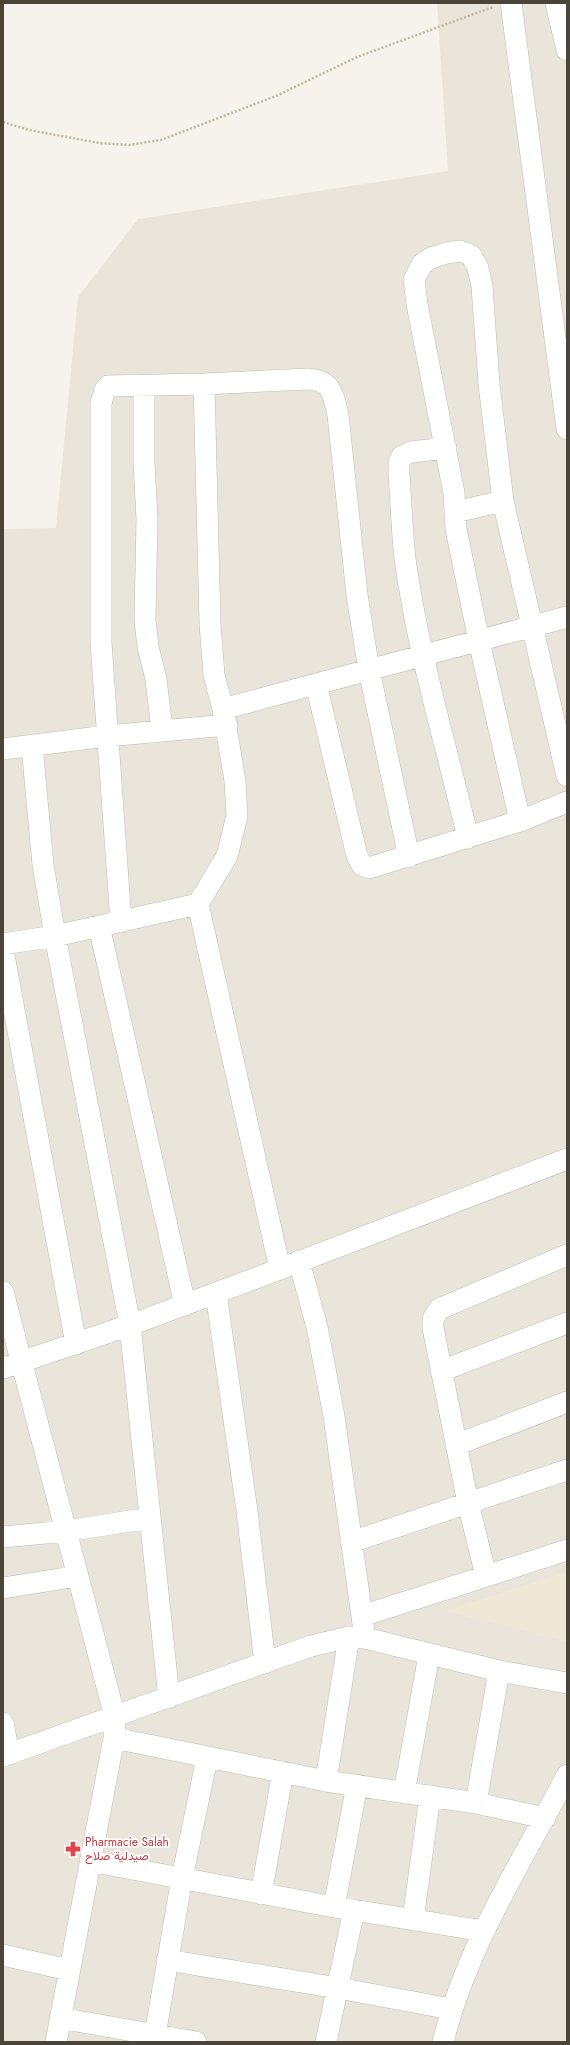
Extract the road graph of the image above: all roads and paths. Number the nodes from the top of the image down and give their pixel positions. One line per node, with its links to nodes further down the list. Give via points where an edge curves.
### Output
1 (556, 3): 3 (street)
2 (504, 4): 5 (path, via 357,57 276,96 161,140 129,145 99,143 29,130); 8 (street)
3 (564, 25): 4 (street)
4 (567, 50)
5 (3, 122)
6 (204, 384): 7 (street); 16 (street, via 318,379 327,384 334,396 357,595); 18 (street, via 210,624 214,675)
7 (144, 385): 19 (street, via 147,519 145,620); 20 (street, via 108,386 101,403 102,643)
8 (567, 429)
9 (446, 448): 10 (street, via 414,280 422,264 431,258 460,251 470,255 478,268 482,286 489,384); 11 (street); 15 (street, via 411,452 402,456 399,462 405,558)
10 (503, 501): 11 (street); 13 (street)
11 (455, 512): 14 (street, via 456,529)
12 (567, 617): 13 (street)
13 (533, 626): 14 (street); 23 (street)
14 (479, 641): 15 (street); 25 (street)
15 (424, 655): 16 (street); 26 (street)
16 (369, 670): 17 (street); 27 (street)
17 (316, 684): 18 (street); 27 (street, via 357,856 362,865 369,868)
18 (225, 717): 19 (street); 28 (street, via 235,781 237,816 227,856)
19 (162, 730): 20 (street)
20 (107, 736): 21 (street); 29 (street)
21 (32, 746): 22 (street); 31 (street, via 43,865)
22 (3, 749)
23 (567, 776)
24 (567, 802): 25 (street)
25 (520, 821): 26 (street)
26 (468, 838): 27 (street)
27 (409, 857)
28 (198, 904): 29 (street); 36 (street)
29 (121, 922): 30 (street)
30 (99, 926): 31 (street); 39 (street)
31 (55, 936): 32 (street); 41 (street)
32 (3, 944)
33 (3, 950): 42 (street)
34 (567, 1158): 36 (street)
35 (567, 1255): 44 (street, via 439,1309 433,1319 433,1328)
36 (290, 1265): 38 (street); 52 (street, via 317,1327 334,1416)
37 (3, 1292): 43 (street)
38 (216, 1293): 39 (street); 60 (street)
39 (185, 1305): 41 (street)
40 (567, 1323): 44 (street)
41 (130, 1325): 42 (street); 49 (street)
42 (76, 1344): 43 (street)
43 (12, 1365): 50 (street)
44 (441, 1370): 46 (street)
45 (567, 1402): 46 (street)
46 (456, 1445): 48 (street)
47 (567, 1470): 48 (street)
48 (468, 1503): 52 (street); 55 (street)
49 (150, 1518): 50 (street); 63 (street)
50 (66, 1531): 51 (street); 54 (street)
51 (3, 1537)
52 (352, 1542): 57 (street)
53 (567, 1550): 55 (street)
54 (78, 1576): 56 (street); 65 (street)
55 (486, 1576): 57 (street)
56 (3, 1588)
57 (362, 1616): 58 (street)
58 (357, 1638): 59 (street); 60 (street, via 325,1642); 70 (street)
59 (430, 1655): 61 (street); 72 (street)
60 (265, 1663): 63 (street)
61 (499, 1671): 62 (street); 74 (street)
62 (567, 1684)
63 (169, 1698): 65 (street)
64 (3, 1723): 66 (street)
65 (115, 1728): 66 (street); 67 (street); 76 (street)
66 (6, 1755)
67 (207, 1758): 68 (street); 77 (street)
68 (283, 1772): 70 (street); 78 (street)
69 (567, 1775): 75 (street)
70 (326, 1781): 71 (street)
71 (357, 1785): 72 (street); 79 (street)
72 (404, 1793): 73 (street)
73 (430, 1796): 74 (street); 80 (street)
74 (476, 1803): 75 (street)
75 (545, 1818): 81 (street)
76 (90, 1861): 77 (street); 84 (street)
77 (182, 1878): 78 (street); 83 (street)
78 (261, 1894): 79 (street)
79 (344, 1908): 80 (street); 85 (street)
80 (413, 1920): 81 (street)
81 (484, 1930): 86 (street)
82 (3, 1955): 84 (street)
83 (167, 1960): 85 (street); 88 (street)
84 (69, 1970): 87 (street)
85 (338, 1988): 86 (street); 91 (street)
86 (451, 2009): 92 (street)
87 (60, 2018): 88 (street); 89 (street)
88 (155, 2035): 90 (street)
89 (56, 2042)
90 (196, 2042)
91 (326, 2042)
92 (443, 2042)

